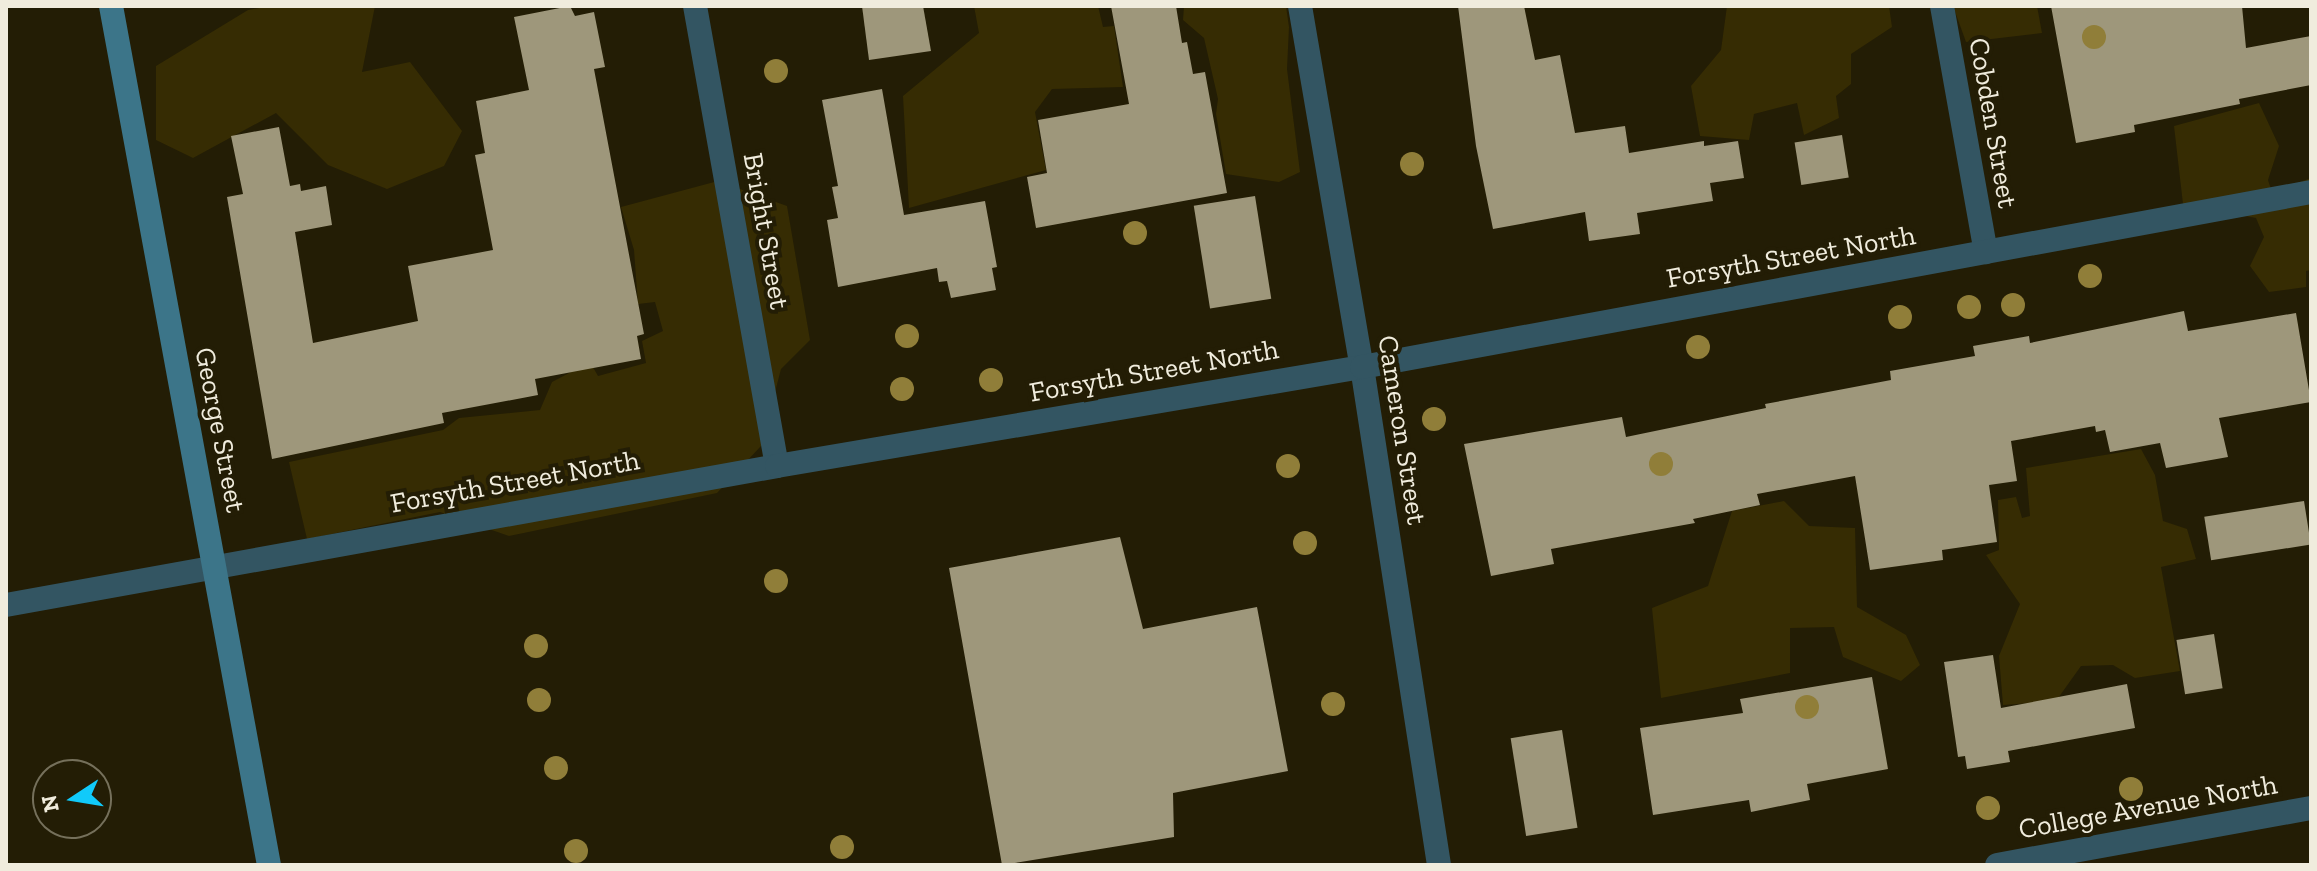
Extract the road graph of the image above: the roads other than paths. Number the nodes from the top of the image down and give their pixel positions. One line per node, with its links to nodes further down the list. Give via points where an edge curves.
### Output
1 (111, 6): 9 (street, George Street)
2 (695, 6): 8 (street, Bright Street)
3 (1300, 6): 7 (street, Cameron Street)
4 (1942, 6): 6 (street, Cobden Street)
5 (2311, 192): 6 (street, Forsyth Street North)
6 (1986, 252): 7 (street, Forsyth Street North)
7 (1362, 367): 8 (street, Forsyth Street North); 13 (street, Cameron Street)
8 (777, 466): 9 (street, Forsyth Street North)
9 (215, 567): 10 (street, Forsyth Street North); 12 (street, George Street)
10 (6, 605)
11 (2311, 808): 14 (street, College Avenue North)
12 (269, 865)
13 (1439, 865)
14 (1997, 865)

